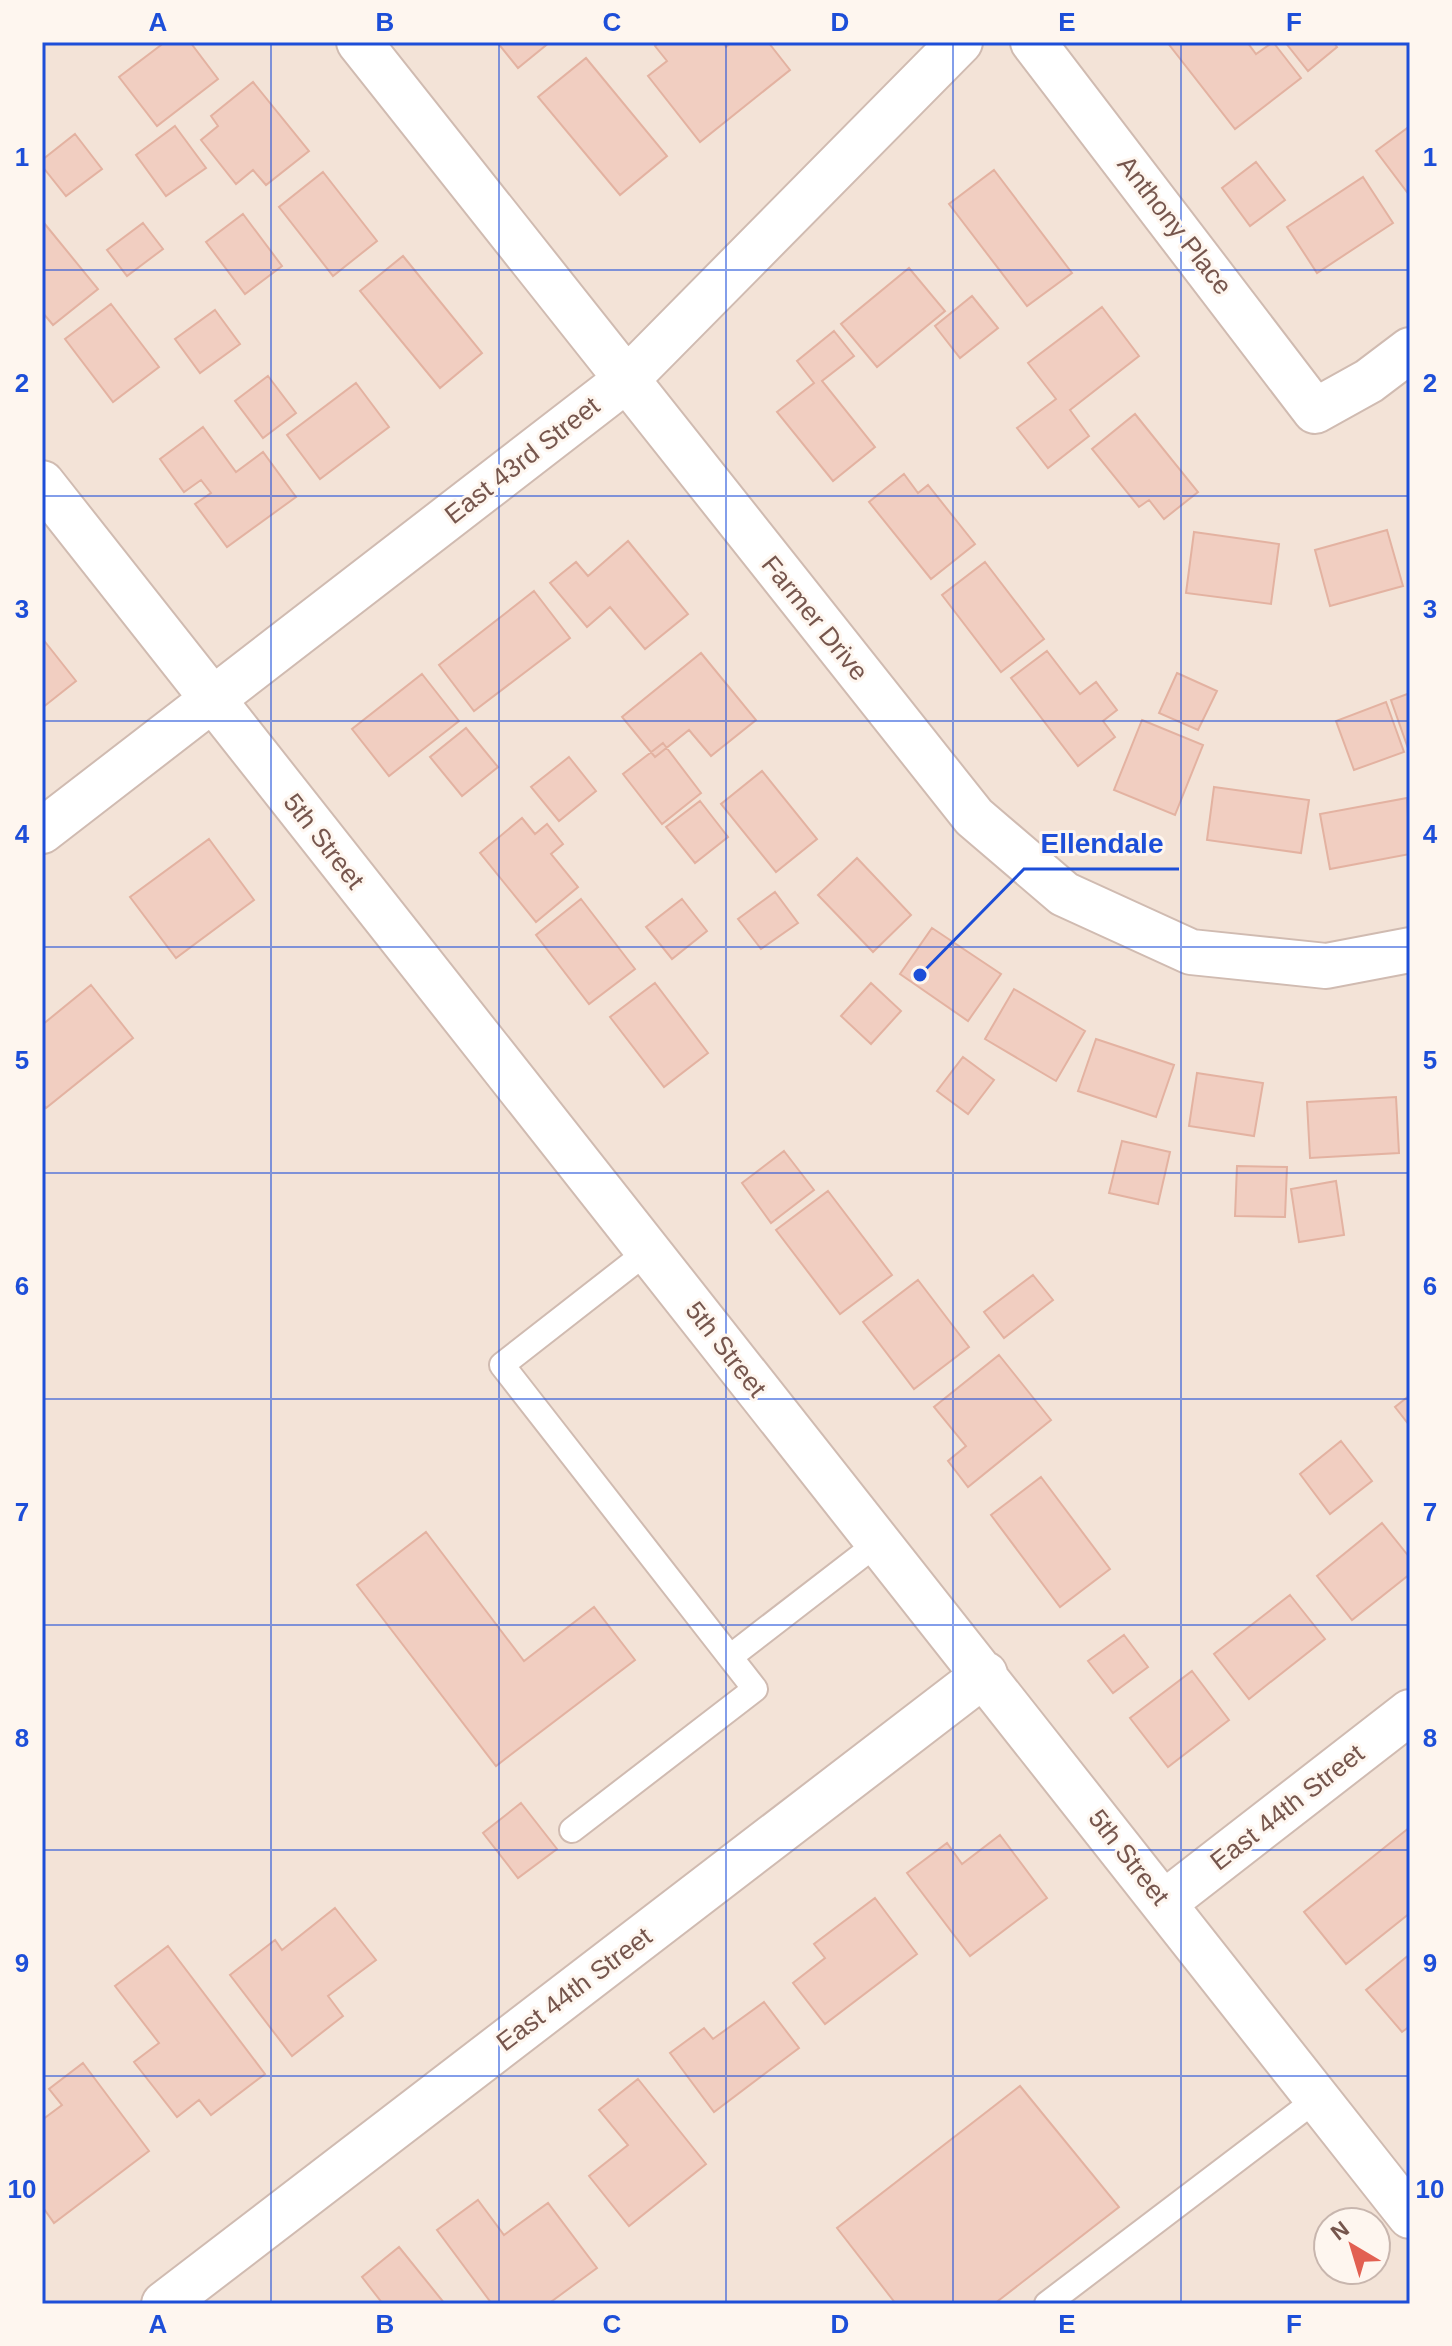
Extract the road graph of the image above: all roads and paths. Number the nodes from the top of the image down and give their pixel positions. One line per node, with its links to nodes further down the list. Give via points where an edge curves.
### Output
1 (359, 42): 5 (street, Farmer Drive)
2 (960, 42): 5 (street, East 43rd Street)
3 (1033, 42): 4 (street, Anthony Place, via 1315,411)
4 (1410, 350)
5 (626, 380): 7 (street, East 43rd Street); 9 (street, Farmer Drive, via 974,817 1064,894 1191,952 1326,966)
6 (42, 483): 7 (street, 5th Street)
7 (212, 700): 8 (street, East 43rd Street); 10 (street, 5th Street)
8 (42, 831)
9 (1410, 950)
10 (648, 1251): 11 (street, 5th Street); 12 (lane, via 502,1365)
11 (879, 1542): 12 (lane); 13 (street, 5th Street)
12 (730, 1657): 15 (lane, via 755,1689)
13 (985, 1674): 16 (street, 5th Street); 19 (street, East 44th Street)
14 (1410, 1712): 16 (street, East 44th Street)
15 (572, 1830)
16 (1164, 1903): 17 (street, 5th Street)
17 (1318, 2098): 18 (street, 5th Street); 20 (lane)
18 (1410, 2216)
19 (164, 2304)
20 (1047, 2304)

